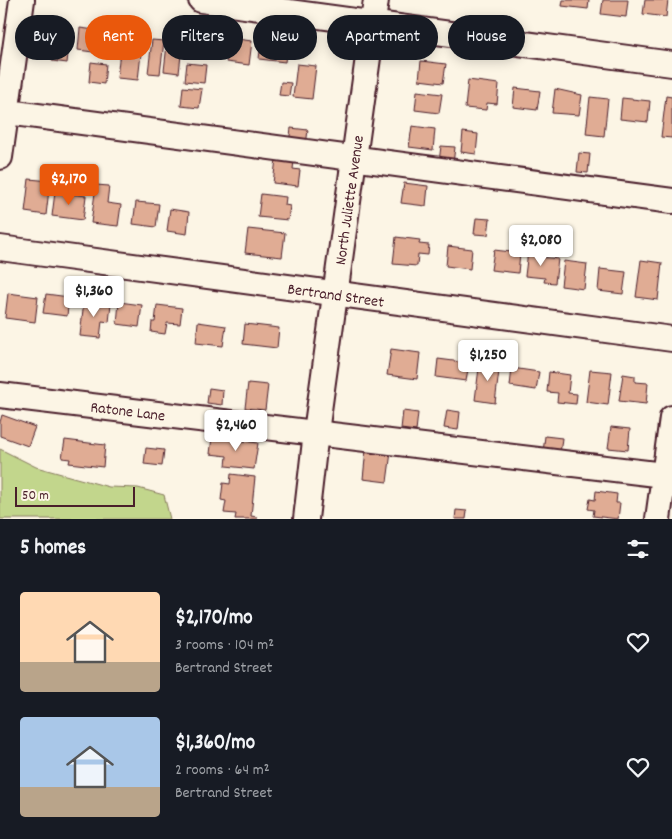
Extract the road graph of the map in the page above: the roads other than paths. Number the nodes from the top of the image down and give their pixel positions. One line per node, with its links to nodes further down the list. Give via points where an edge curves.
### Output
1 (22, 0): 10 (street)
2 (201, 0): 4 (street)
3 (376, 0): 6 (street, North Juliette Avenue)
4 (251, 3): 5 (street)
5 (327, 15)
6 (374, 15)
7 (438, 32): 9 (street)
8 (368, 60): 12 (street, North Juliette Avenue)
9 (672, 64)
10 (3, 111): 11 (street); 12 (street)
11 (0, 158)
12 (354, 158): 13 (street); 15 (street, North Juliette Avenue)
13 (672, 201)
14 (0, 248): 15 (street, Bertrand Street)
15 (335, 294): 16 (street, Bertrand Street); 19 (street, North Juliette Avenue)
16 (672, 339)
17 (0, 395): 19 (street, Ratone Lane)
18 (672, 418): 20 (street)
19 (316, 432): 20 (street, Ratone Lane); 21 (street, North Juliette Avenue)
20 (668, 476): 22 (street)
21 (306, 519)
22 (658, 519)

